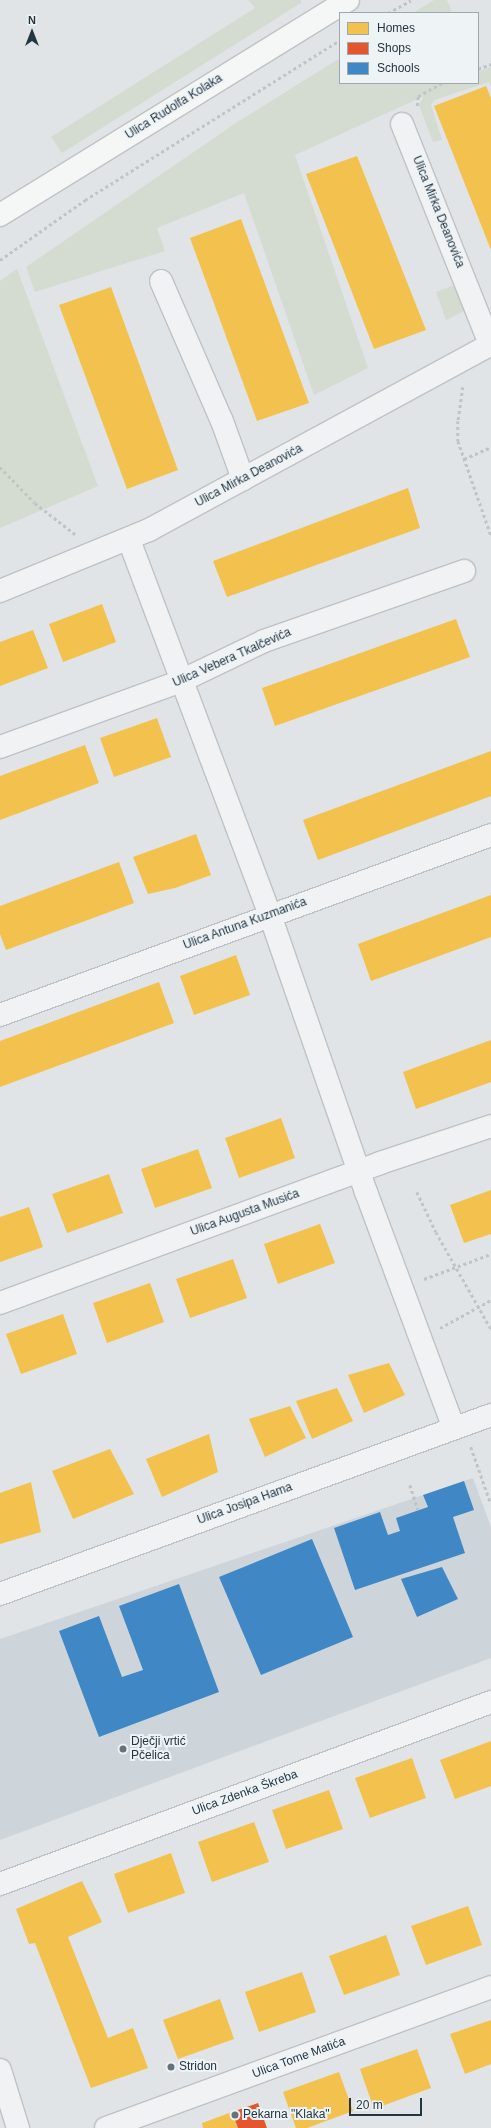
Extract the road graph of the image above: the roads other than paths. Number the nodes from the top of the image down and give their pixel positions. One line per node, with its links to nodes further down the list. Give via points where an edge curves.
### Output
1 (348, 0): 3 (main road, Ulica Rudolfa Kolaka)
2 (402, 124): 5 (street, Ulica Mirka Deanovića)
3 (0, 215)
4 (161, 281): 6 (street, via 222,421)
5 (490, 344): 6 (street, Ulica Mirka Deanovića)
6 (244, 479): 7 (street, Ulica Mirka Deanovića)
7 (129, 540): 9 (street, Ulica Mirka Deanovića); 10 (street)
8 (464, 571): 10 (street, Ulica Vebera Tkalčevića, via 264,641)
9 (0, 591)
10 (181, 681): 11 (street, Ulica Vebera Tkalčevića); 13 (street)
11 (0, 747)
12 (491, 835): 13 (street, Ulica Antuna Kuzmanića)
13 (270, 915): 14 (street, Ulica Antuna Kuzmanića); 16 (street)
14 (0, 1015)
15 (491, 1126): 16 (street, Ulica Augusta Musića)
16 (359, 1172): 17 (street, Ulica Augusta Musića); 19 (street)
17 (0, 1303)
18 (491, 1415): 19 (street, Ulica Josipa Hama)
19 (461, 1434): 20 (street, Ulica Josipa Hama)
20 (0, 1594)
21 (491, 1702): 22 (street, Ulica Zdenka Škreba)
22 (0, 1884)
23 (491, 1987): 26 (street, Ulica Tome Matića)
24 (0, 2070): 25 (street)
25 (18, 2128)
26 (106, 2128)

